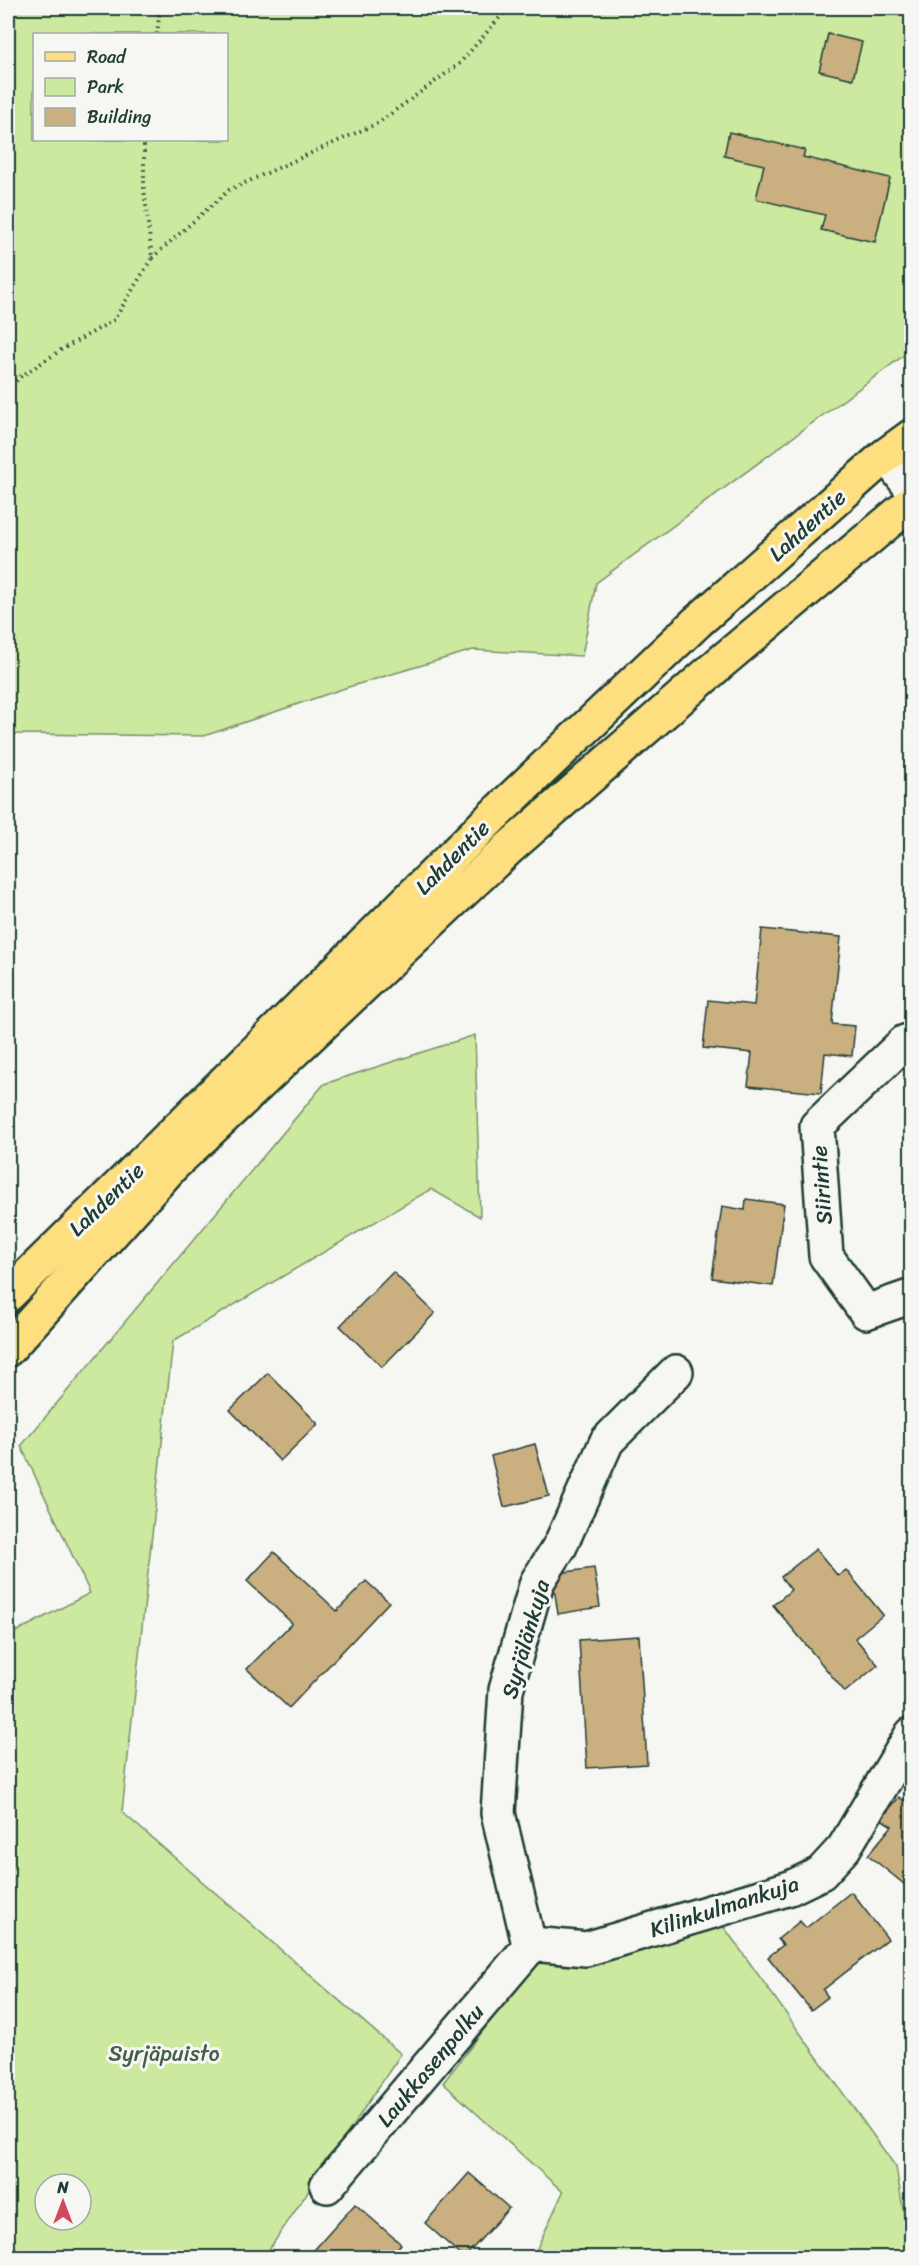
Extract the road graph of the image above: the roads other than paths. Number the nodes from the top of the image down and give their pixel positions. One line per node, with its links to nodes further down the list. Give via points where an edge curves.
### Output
1 (899, 445): 2 (street); 5 (main road, Lahdentie, via 697,622 493,816)
2 (912, 489)
3 (912, 502): 7 (main road, Lahdentie, via 509,848 172,1166)
4 (912, 1040): 6 (street, Siirintie, via 905,1042 817,1126 826,1256 866,1312)
5 (8, 1295)
6 (912, 1296)
7 (8, 1349)
8 (676, 1372): 10 (street, Syrjälänkuja, via 607,1441 560,1546 537,1582 506,1690 498,1813)
9 (912, 1734): 10 (street, Kilinkulmankuja, via 844,1848 821,1873 790,1888 586,1949)
10 (532, 1944): 11 (street, Laukkasenpolku)
11 (327, 2186)

